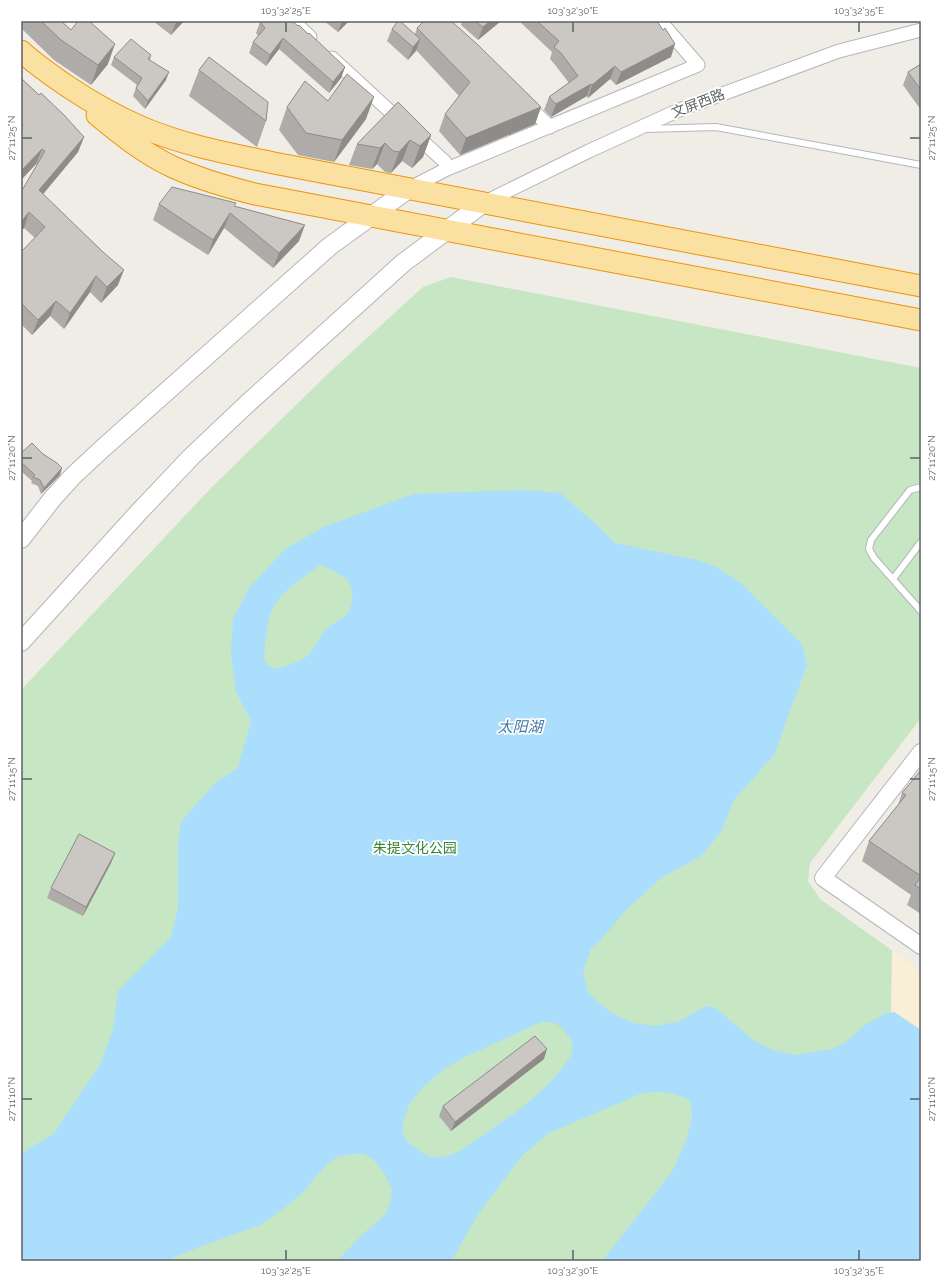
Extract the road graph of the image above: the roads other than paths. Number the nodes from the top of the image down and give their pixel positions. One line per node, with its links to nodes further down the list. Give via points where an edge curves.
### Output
1 (293, 21): 10 (street, via 445,162)
2 (660, 21): 7 (street, via 698,65)
3 (921, 30): 8 (street, 文屏西路, via 839,51 679,110)
4 (21, 51): 5 (highway)
5 (51, 76): 11 (highway, via 112,114 188,143 259,160); 13 (highway, via 116,131 173,167 255,194)
6 (517, 95): 7 (street)
7 (550, 127): 10 (street)
8 (638, 129): 9 (lane, via 716,128); 12 (street, 文屏西路)
9 (921, 165)
10 (447, 169): 11 (street)
11 (410, 188): 12 (highway); 13 (main road)
12 (485, 202): 14 (main road); 15 (highway)
13 (372, 215): 14 (highway); 18 (main road, via 330,246 73,476)
14 (448, 229): 16 (highway); 22 (main road, via 403,263 191,457)
15 (921, 286)
16 (921, 320)
17 (921, 487): 20 (lane, via 910,490 871,540 869,549 874,558)
18 (21, 539)
19 (921, 542): 20 (lane)
20 (893, 579): 21 (lane)
21 (921, 610)
22 (21, 642)
23 (921, 752): 24 (street, via 823,878)
24 (921, 946)

